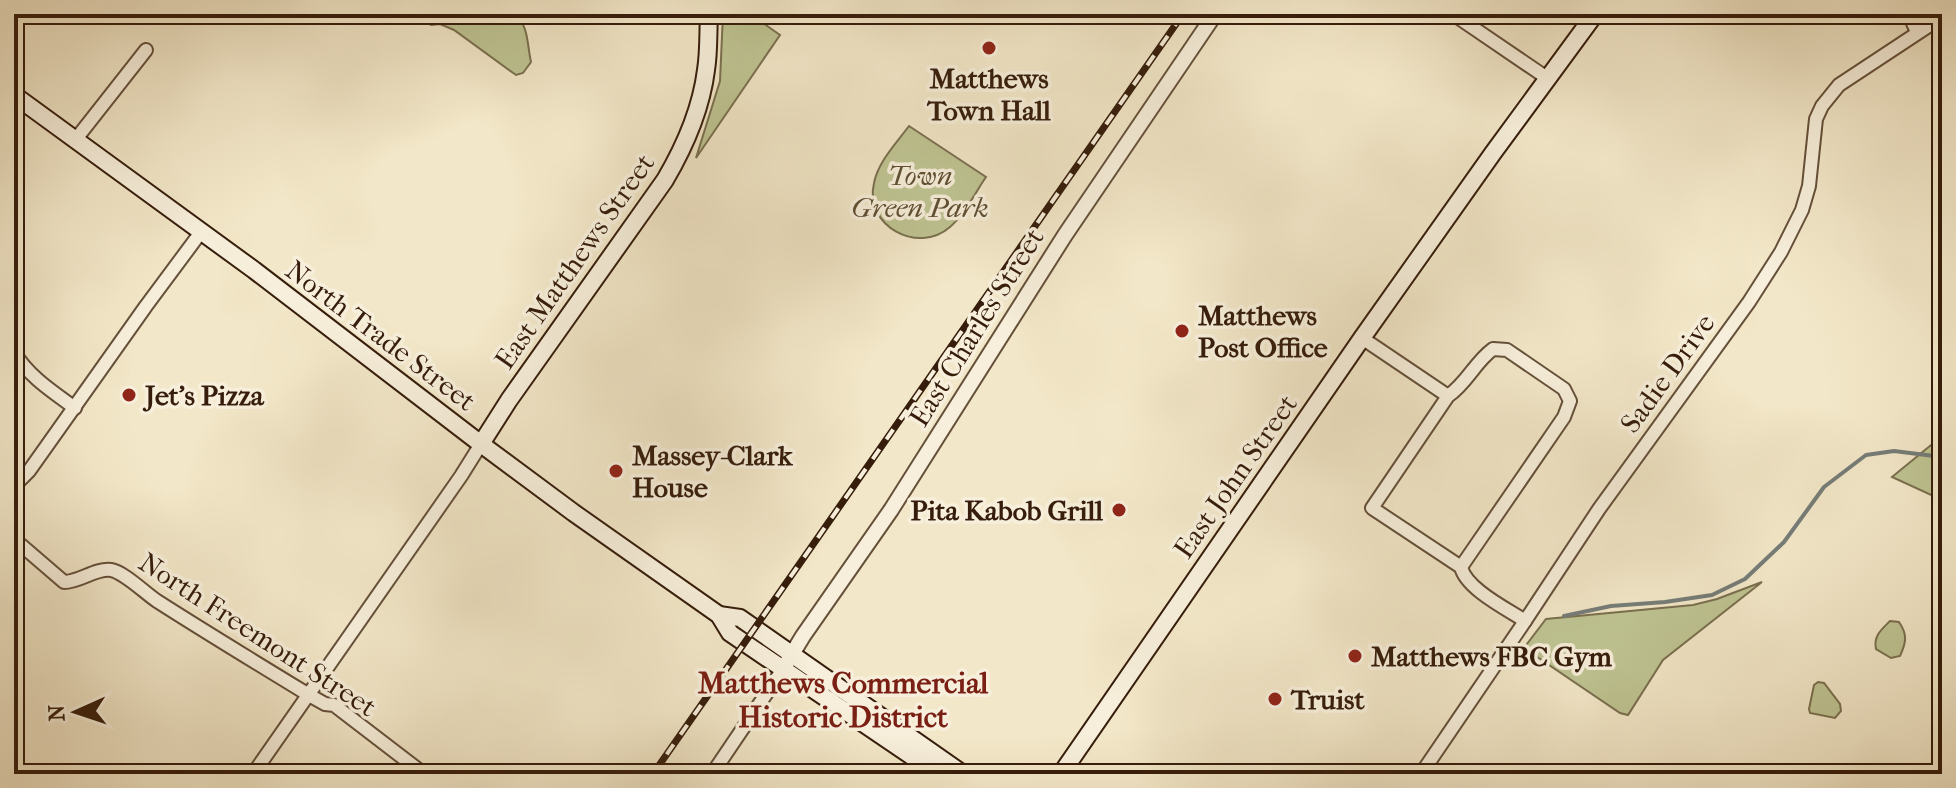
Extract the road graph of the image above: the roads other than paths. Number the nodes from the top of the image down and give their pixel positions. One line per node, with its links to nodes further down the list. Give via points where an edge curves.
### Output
1 (709, 14): 17 (main road, East Matthews Street, via 699,103 665,180)
2 (1215, 14): 22 (street, East Charles Street)
3 (1453, 14): 9 (street)
4 (1595, 14): 9 (main road, East John Street)
5 (1909, 14): 7 (street)
6 (1942, 17): 7 (street, Sadie Drive)
7 (1917, 32): 21 (street, Sadie Drive, via 1839,85 1822,106 1809,186 1781,252)
8 (146, 50): 11 (street)
9 (1547, 78): 13 (main road, East John Street)
10 (14, 95): 11 (main road, North Trade Street)
11 (76, 139): 12 (main road, North Trade Street)
12 (201, 232): 16 (street); 17 (main road, North Trade Street)
13 (1362, 338): 15 (street); 29 (main road, East John Street)
14 (14, 352): 16 (street, via 40,383)
15 (1448, 396): 20 (street, via 1372,508); 20 (street, via 1493,349 1507,350 1564,389 1570,401)
16 (75, 408): 18 (street)
17 (481, 444): 22 (main road, North Trade Street, via 719,615 740,618); 23 (street)
18 (14, 486)
19 (21, 545): 23 (street, North Freemont Street, via 64,582 101,571 119,573)
20 (1461, 567): 21 (street, via 1470,584)
21 (1525, 621): 30 (street, Sadie Drive)
22 (788, 662): 26 (street); 27 (main road, North Trade Street); 28 (main road, North Trade Street)
23 (309, 695): 24 (street); 25 (street, North Freemont Street, via 334,705)
24 (253, 774)
25 (424, 774)
26 (712, 774)
27 (938, 774)
28 (963, 774)
29 (1061, 774)
30 (1421, 774)

